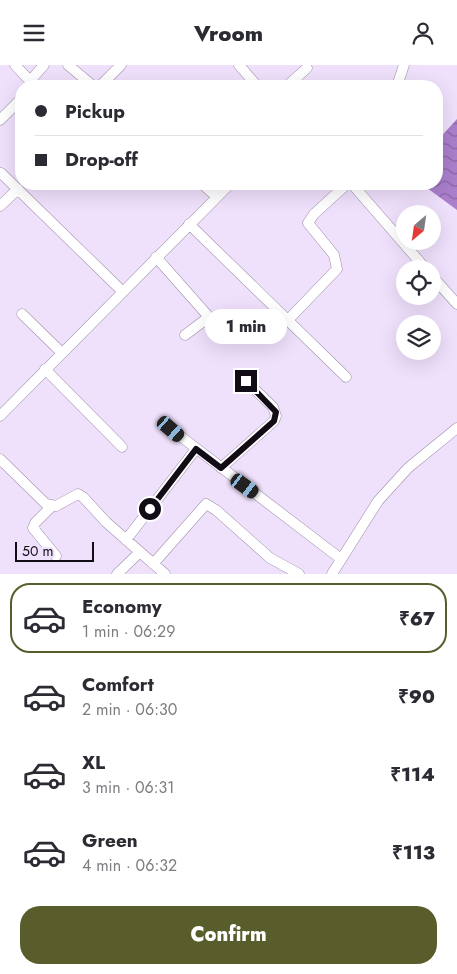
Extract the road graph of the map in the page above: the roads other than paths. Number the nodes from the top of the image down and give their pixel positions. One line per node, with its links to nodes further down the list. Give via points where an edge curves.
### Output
1 (15, 65): 8 (street)
2 (44, 65): 9 (street)
3 (68, 65): 10 (street)
4 (121, 65): 11 (street)
5 (239, 65): 12 (street)
6 (404, 65): 14 (street)
7 (307, 68): 13 (street)
8 (27, 80)
9 (33, 80)
10 (86, 80)
11 (106, 80)
12 (252, 80)
13 (294, 80)
14 (399, 80)
15 (15, 105): 16 (street)
16 (0, 120)
17 (1, 173): 18 (street)
18 (15, 186)
19 (17, 190): 26 (street)
20 (19, 190): 31 (street)
21 (209, 190): 25 (street)
22 (223, 190): 25 (street)
23 (340, 190): 34 (street, via 308,223 334,255 337,269)
24 (357, 190): 29 (street)
25 (216, 196): 27 (street)
26 (0, 206)
27 (189, 224): 28 (street); 34 (street)
28 (156, 257): 31 (street); 35 (street, via 209,317)
29 (418, 260)
30 (441, 286): 32 (street)
31 (122, 291): 36 (street)
32 (457, 304)
33 (22, 314): 36 (street)
34 (288, 320): 38 (street)
35 (185, 335)
36 (62, 353): 37 (street)
37 (45, 369): 40 (street); 43 (street)
38 (346, 377)
39 (246, 381): 46 (street, via 273,407 276,417)
40 (0, 416)
41 (457, 428): 51 (street, via 408,468 390,488 370,512)
42 (171, 429): 44 (street)
43 (122, 447)
44 (196, 449): 46 (street); 48 (street)
45 (0, 459): 47 (street, via 46,504)
46 (221, 468): 51 (street)
47 (52, 506): 48 (street, via 78,495); 50 (street, via 34,528)
48 (126, 540): 49 (street)
49 (140, 552): 52 (street); 53 (street)
50 (56, 556)
51 (341, 559): 56 (street)
52 (153, 564): 54 (street); 55 (street, via 206,504 216,509 270,558)
53 (117, 574)
54 (165, 574)
55 (299, 574)
56 (332, 574)

